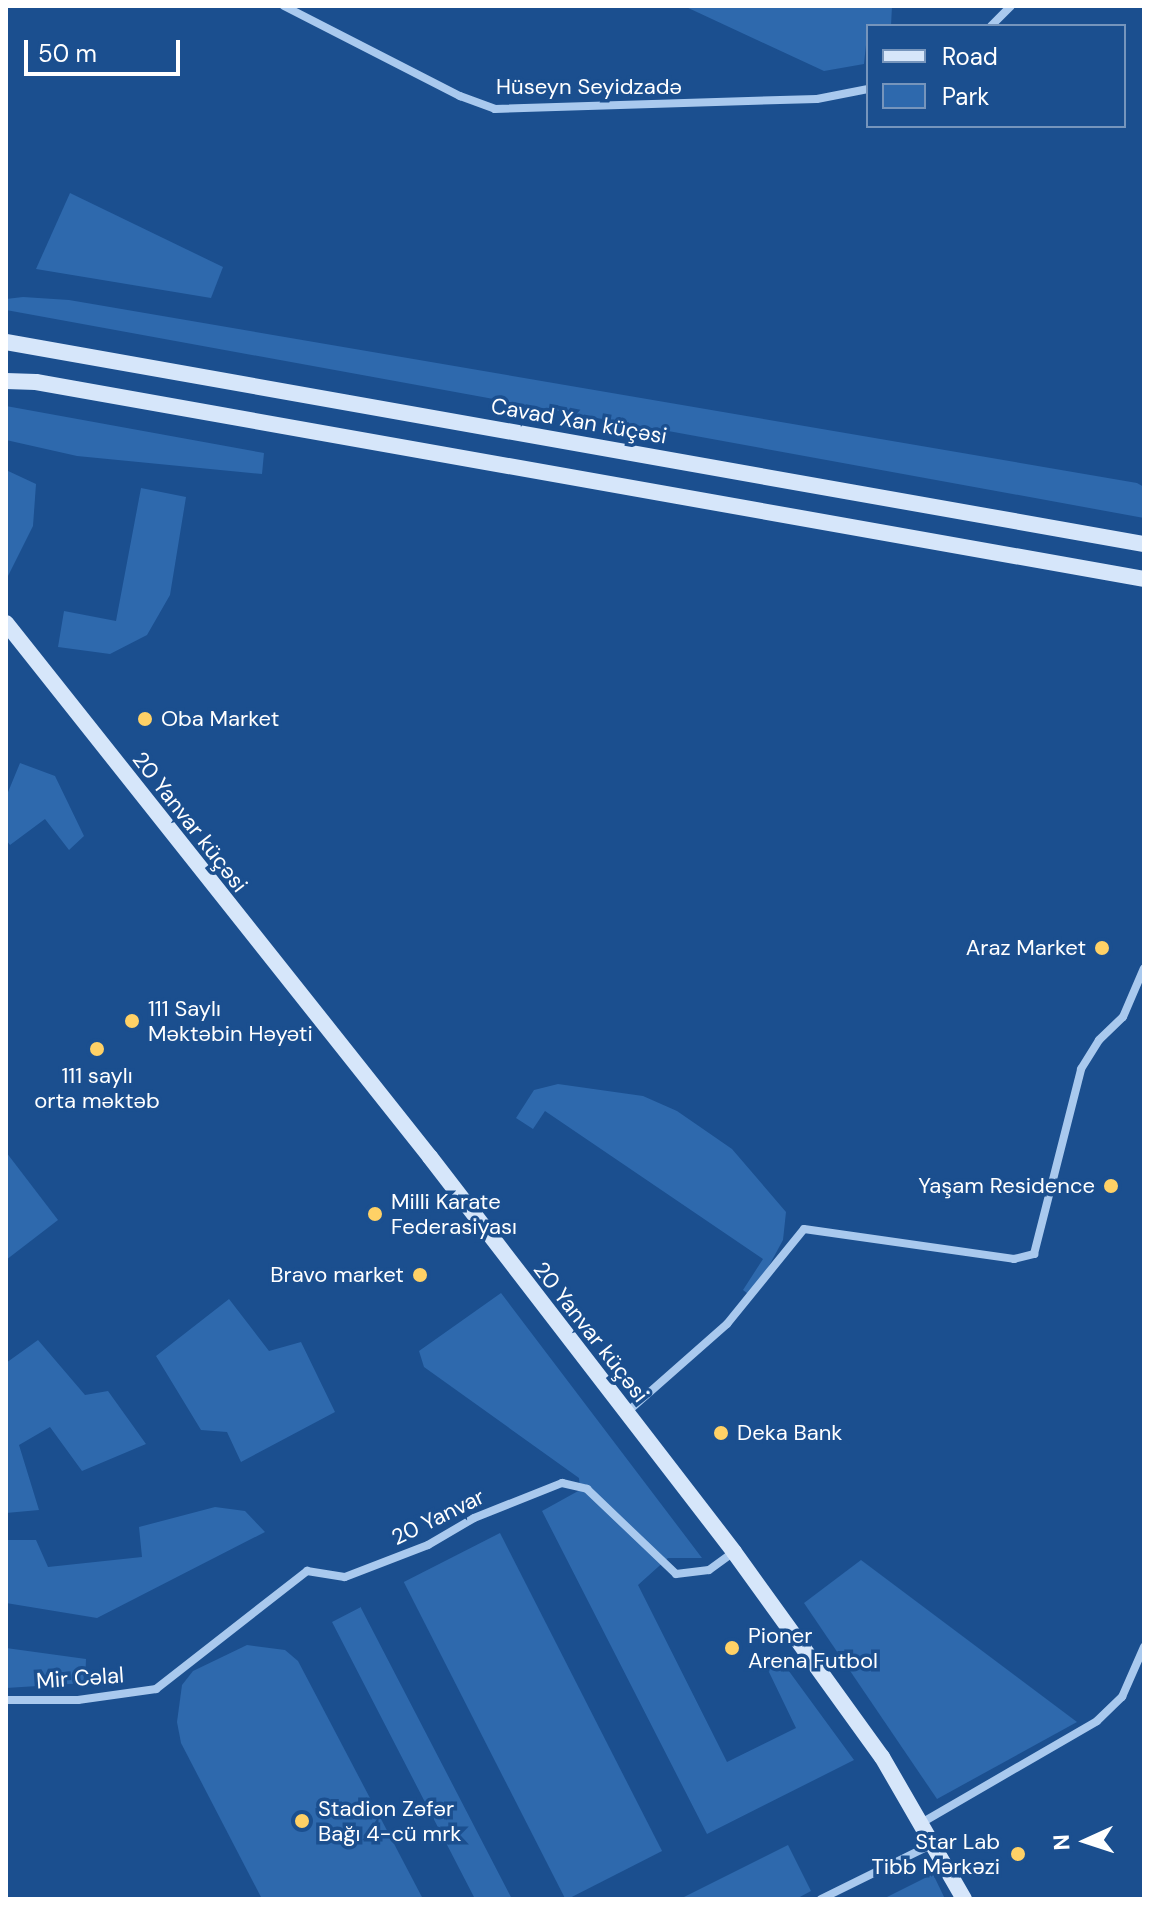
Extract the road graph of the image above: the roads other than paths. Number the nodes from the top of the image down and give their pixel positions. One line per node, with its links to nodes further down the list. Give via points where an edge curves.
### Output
1 (284, 6): 4 (street, Hüseyn Seyidzadə, via 495,109 817,99)
2 (1011, 6): 3 (street)
3 (993, 24)
4 (866, 89)
5 (6, 342): 7 (street, Cavad Xan küçəsi)
6 (6, 381): 8 (street, via 36,382)
7 (1144, 544)
8 (1144, 579)
9 (6, 623): 11 (street, 20 Yanvar küçəsi, via 430,1157)
10 (1144, 968): 11 (street, via 1123,1017 1099,1040 1081,1069 1034,1254 1014,1259 804,1229 727,1324)
11 (625, 1413): 12 (street, 20 Yanvar küçəsi)
12 (734, 1552): 14 (street, 20 Yanvar, via 709,1570 676,1574 587,1489 562,1483 345,1577 307,1571); 16 (street, 20 Yanvar küçəsi, via 847,1705)
13 (1144, 1647): 16 (street, via 1122,1697 1097,1721)
14 (156, 1689): 15 (street, Mir Cəlal, via 87,1699)
15 (6, 1700)
16 (923, 1822): 17 (street, 20 Yanvar küçəsi)
17 (935, 1843): 18 (street); 19 (street, 20 Yanvar küçəsi)
18 (821, 1899)
19 (964, 1899)

